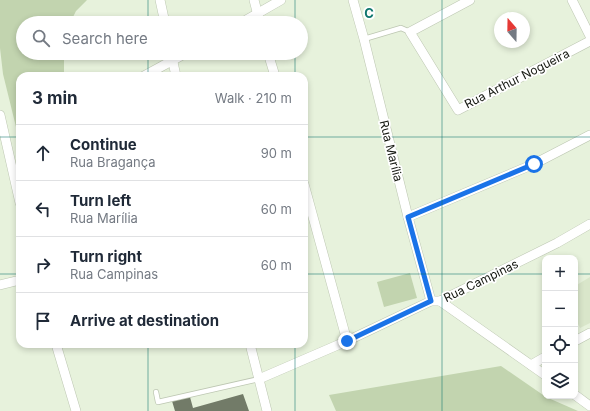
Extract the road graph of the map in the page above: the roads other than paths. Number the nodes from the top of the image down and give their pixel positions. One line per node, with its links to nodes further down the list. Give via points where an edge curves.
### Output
1 (160, 0): 7 (street)
2 (254, 0): 8 (street)
3 (281, 0): 9 (street)
4 (352, 0): 12 (street, Rua Marília)
5 (470, 0): 10 (street)
6 (572, 0): 11 (street)
7 (163, 16)
8 (258, 16)
9 (262, 16)
10 (410, 32): 12 (lane, via 401,28); 13 (street, Rua Arthur Nogueira, via 458,110)
11 (590, 36)
12 (364, 39): 24 (street, Rua Marília)
13 (590, 41)
14 (167, 60): 17 (street)
15 (172, 60): 18 (street)
16 (270, 60): 19 (street)
17 (150, 72)
18 (175, 72)
19 (274, 72)
20 (0, 115): 22 (street)
21 (590, 136): 24 (street, via 534,164)
22 (16, 185)
23 (308, 199): 31 (street)
24 (408, 217): 28 (street, Rua Marília)
25 (590, 224): 28 (street, Rua Campinas, via 557,243)
26 (16, 281): 27 (street)
27 (0, 285)
28 (436, 301): 31 (street, Rua Campinas); 35 (street)
29 (590, 333): 30 (street)
30 (578, 339)
31 (347, 341): 37 (street, Rua Campinas)
32 (57, 348): 41 (street)
33 (251, 348): 37 (street)
34 (542, 359): 35 (street)
35 (531, 365): 36 (street)
36 (542, 373)
37 (259, 378): 38 (lane, via 158,402); 42 (street)
38 (156, 392)
39 (578, 397): 40 (street)
40 (590, 406)
41 (76, 411)
42 (267, 411)

